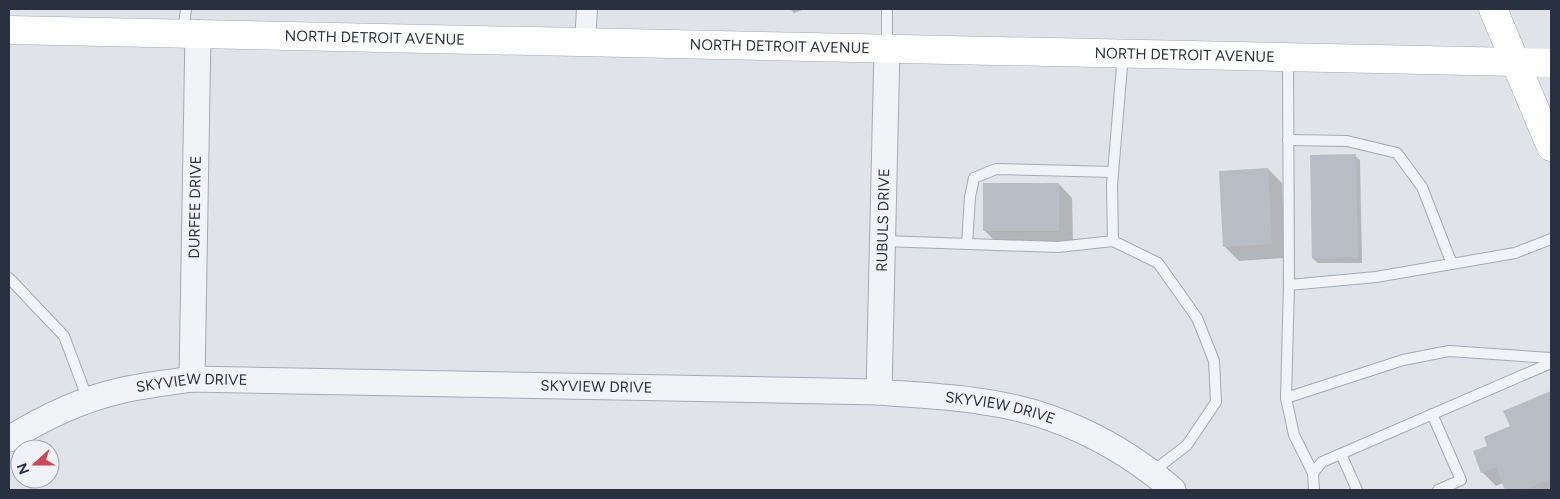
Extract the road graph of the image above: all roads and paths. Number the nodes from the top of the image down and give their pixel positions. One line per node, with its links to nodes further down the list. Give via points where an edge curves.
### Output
1 (587, 9): 6 (street)
2 (887, 9): 7 (lane)
3 (1494, 9): 10 (main road)
4 (189, 25): 5 (main road, NORTH DETROIT AVENUE); 6 (main road, NORTH DETROIT AVENUE); 24 (street, DURFEE DRIVE)
5 (9, 30)
6 (585, 42): 7 (main road, NORTH DETROIT AVENUE)
7 (887, 48): 8 (main road, NORTH DETROIT AVENUE); 16 (street, RUBULS DRIVE)
8 (1123, 53): 9 (main road, NORTH DETROIT AVENUE); 14 (lane)
9 (1288, 57): 10 (main road, NORTH DETROIT AVENUE); 12 (lane)
10 (1517, 62): 11 (main road, NORTH DETROIT AVENUE); 13 (main road)
11 (1551, 63)
12 (1288, 140): 19 (lane, via 1347,141 1397,153 1422,187); 21 (lane)
13 (1551, 147)
14 (1113, 172): 17 (lane); 18 (lane, via 996,169 974,178)
15 (1551, 239): 19 (lane, via 1515,253)
16 (883, 241): 18 (lane); 25 (street, RUBULS DRIVE)
17 (1114, 241): 18 (lane, via 1058,248); 31 (lane, via 1158,263 1197,318 1214,361 1216,402 1187,445)
18 (967, 244)
19 (1452, 264): 21 (lane, via 1376,277)
20 (9, 278): 27 (lane, via 64,336)
21 (1289, 285): 26 (lane)
22 (1551, 358): 26 (lane, via 1448,351 1403,360)
23 (1551, 363): 28 (lane)
24 (192, 379): 25 (street, SKYVIEW DRIVE); 27 (street, SKYVIEW DRIVE, via 118,391)
25 (879, 392): 31 (street, SKYVIEW DRIVE, via 978,400 1051,417 1110,444)
26 (1286, 398): 32 (lane, via 1294,434)
27 (88, 400): 29 (street, SKYVIEW DRIVE, via 34,423)
28 (1432, 414): 30 (lane); 36 (lane, via 1460,480)
29 (9, 439)
30 (1341, 454): 32 (lane, via 1322,462); 35 (lane)
31 (1151, 473): 33 (street, SKYVIEW DRIVE)
32 (1313, 473): 34 (lane)
33 (1173, 490)
34 (1314, 490)
35 (1358, 490)
36 (1438, 490)

